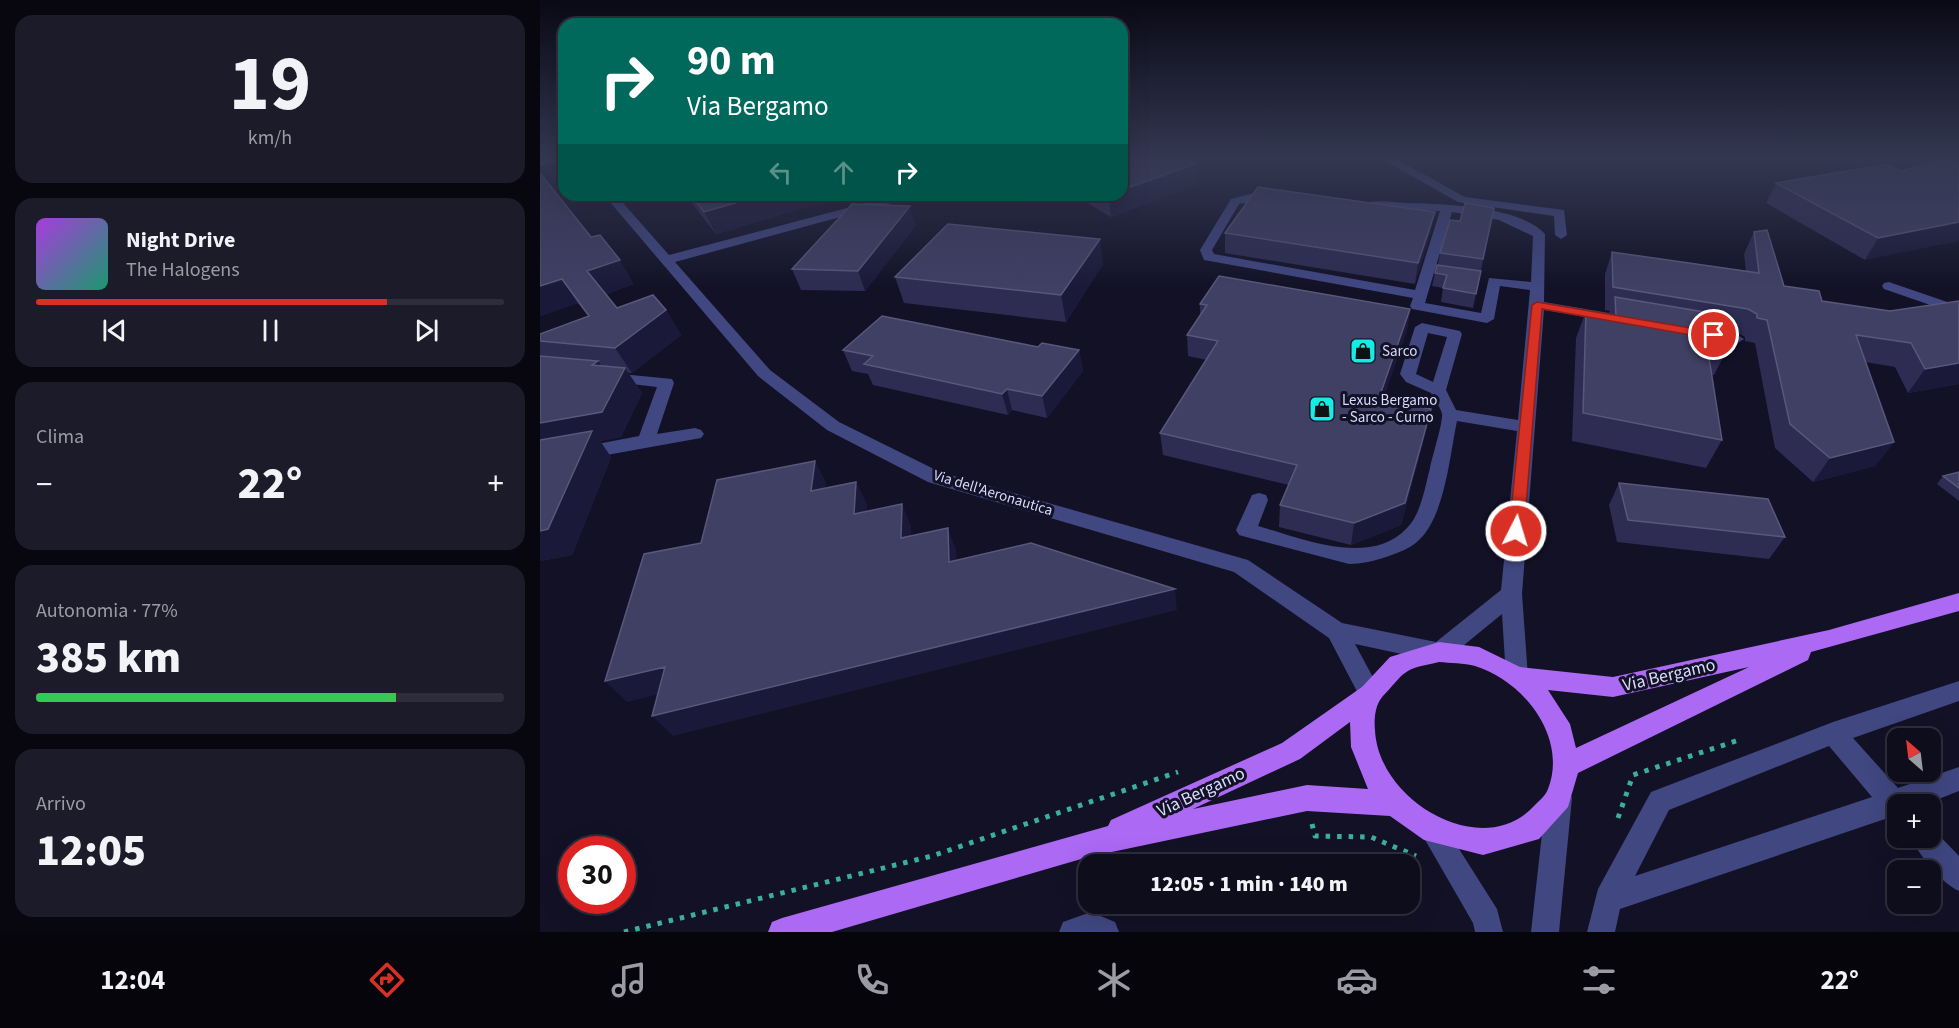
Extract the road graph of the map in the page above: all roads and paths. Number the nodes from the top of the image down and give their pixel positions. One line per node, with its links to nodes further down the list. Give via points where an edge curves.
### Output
1 (616, 201): 8 (street, Via dell'Aeronautica)
2 (885, 201): 8 (street)
3 (1237, 201): 10 (street, via 1206,250 1209,256)
4 (1473, 201): 7 (street, via 1560,213)
5 (1366, 205): 6 (street)
6 (1447, 209): 10 (street, via 1433,272); 11 (street, via 1494,215 1539,234)
7 (1560, 235)
8 (666, 260): 26 (street, Via dell'Aeronautica, via 764,373 833,426 934,477 1241,566)
9 (1889, 286): 13 (street)
10 (1420, 295): 11 (street, via 1417,306 1487,319 1488,280)
11 (1537, 296): 12 (street); 19 (street)
12 (1619, 319)
13 (1955, 319)
14 (1689, 331): 15 (street)
15 (1736, 339)
16 (597, 377): 21 (street, via 666,383)
17 (1438, 390): 18 (street)
18 (1450, 414): 19 (street); 23 (street, via 1430,500 1418,531 1398,545 1350,557 1246,530)
19 (1525, 427): 24 (street)
20 (695, 434): 21 (street)
21 (646, 441): 22 (street)
22 (540, 461)
23 (1259, 500)
24 (1511, 594): 28 (street); 29 (street)
25 (1959, 602): 27 (main road, Via Bergamo)
26 (1337, 631): 28 (street, Via dell'Aeronautica); 31 (street, Via dell'Aeronautica)
27 (1829, 639): 29 (main road, Via Bergamo, via 1613,687); 33 (main road, Via Bergamo)
28 (1439, 652): 29 (main road, via 1479,657); 31 (main road, via 1398,664)
29 (1518, 676): 33 (main road, via 1543,701 1561,732)
30 (1959, 691): 32 (street)
31 (1370, 694): 39 (main road, via 1362,719 1363,747 1374,776); 42 (main road, Via Bergamo, via 1291,751)
32 (1833, 733): 37 (street); 45 (street, via 1660,801)
33 (1567, 765): 38 (main road)
34 (1190, 767): 47 (path, via 932,856)
35 (1959, 779): 36 (street)
36 (1923, 794)
37 (1887, 795)
38 (1559, 798): 41 (main road, via 1530,830 1483,842); 52 (street)
39 (1394, 803): 41 (main road); 42 (main road, Via Bergamo, via 1307,798)
40 (1887, 808): 45 (street)
41 (1433, 831): 51 (street, via 1487,919)
42 (1088, 844): 46 (main road, Via Bergamo)
43 (1934, 848): 44 (street)
44 (1959, 877)
45 (1608, 899): 53 (street)
46 (825, 925): 48 (main road, Via Bergamo)
47 (624, 932)
48 (782, 932)
49 (1073, 932): 50 (street, via 1091,926)
50 (1105, 932)
51 (1489, 932)
52 (1545, 932)
53 (1601, 932)

